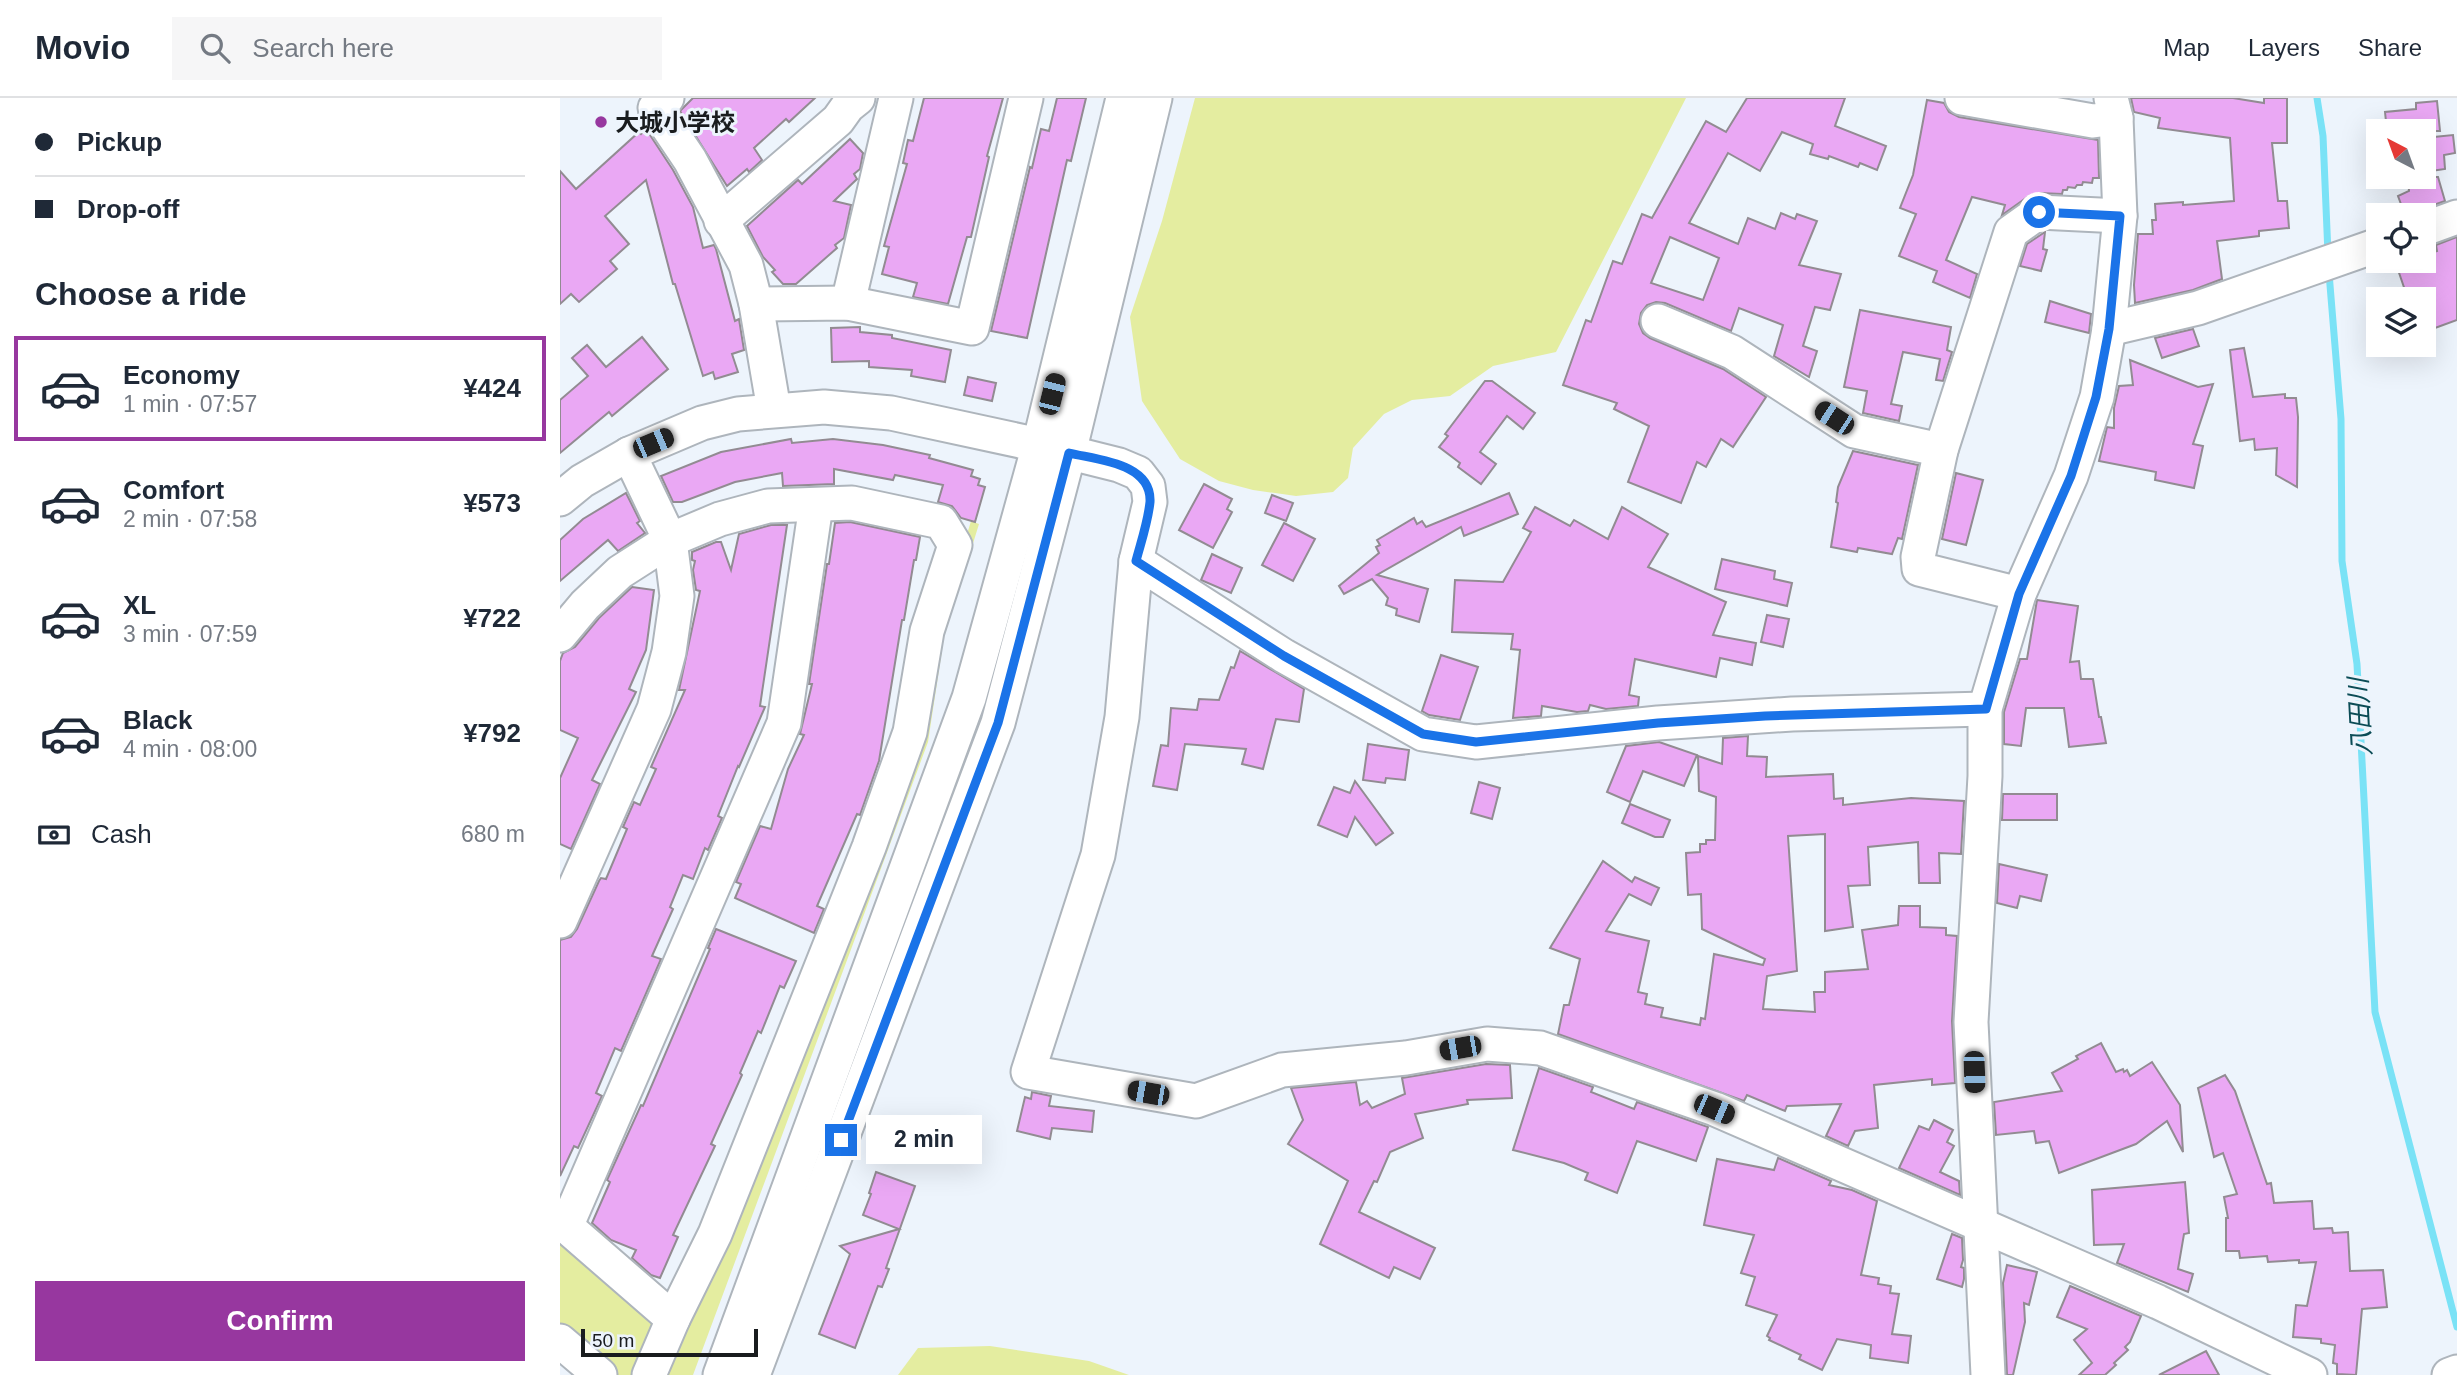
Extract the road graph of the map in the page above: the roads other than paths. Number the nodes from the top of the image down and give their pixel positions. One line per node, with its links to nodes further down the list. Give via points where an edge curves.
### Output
1 (667, 98): 12 (street, via 655,108 690,160)
2 (897, 98): 9 (street)
3 (1123, 98): 20 (street)
4 (1155, 98): 20 (street)
5 (1962, 98): 7 (street, via 2093,121)
6 (1023, 99): 15 (street, via 972,328)
7 (2113, 108): 10 (street)
8 (848, 109): 9 (street, via 850,127); 12 (street)
9 (888, 134): 15 (street)
10 (2120, 216): 18 (street); 21 (street, via 2039,212 2011,232)
11 (2457, 217): 13 (street)
12 (721, 221): 16 (street, via 746,265)
13 (2436, 225)
14 (2366, 249): 18 (street, via 2198,308)
15 (848, 303): 16 (street)
16 (756, 304): 19 (street)
17 (1658, 321): 21 (street, via 1732,352 1854,431)
18 (2109, 329): 27 (street, via 2096,397 2071,476)
19 (774, 410): 20 (street, via 824,407 891,413); 22 (street, via 702,423)
20 (1054, 449): 26 (street, via 1138,473 1150,502); 38 (street, via 969,698); 39 (street, via 998,723)
21 (1941, 450): 27 (street, via 1919,569)
22 (629, 454): 23 (street); 25 (street)
23 (560, 499)
24 (816, 505): 25 (street, via 768,506); 32 (street, via 784,723); 33 (street, via 852,503 941,522 955,545 927,631 910,732 869,847 715,1234)
25 (670, 540): 28 (street, via 620,572); 30 (street, via 677,596 654,709)
26 (1136, 561): 29 (street, via 1284,656 1423,734 1476,742 1765,716); 31 (street, via 1122,716 1098,855 1028,1072 1196,1101 1282,1070 1406,1058 1487,1044 1539,1048 1714,1109)
27 (2019, 594): 29 (street)
28 (560, 635)
29 (1986, 709): 31 (street, via 1972,1022)
30 (560, 921)
31 (1981, 1223): 40 (street); 41 (street)
32 (563, 1224): 33 (street)
33 (673, 1320): 37 (street)
34 (560, 1341): 36 (street)
35 (2457, 1372): 42 (street)
36 (600, 1375)
37 (649, 1375)
38 (720, 1375)
39 (753, 1375)
40 (1988, 1375)
41 (2310, 1375)
42 (2449, 1375)

